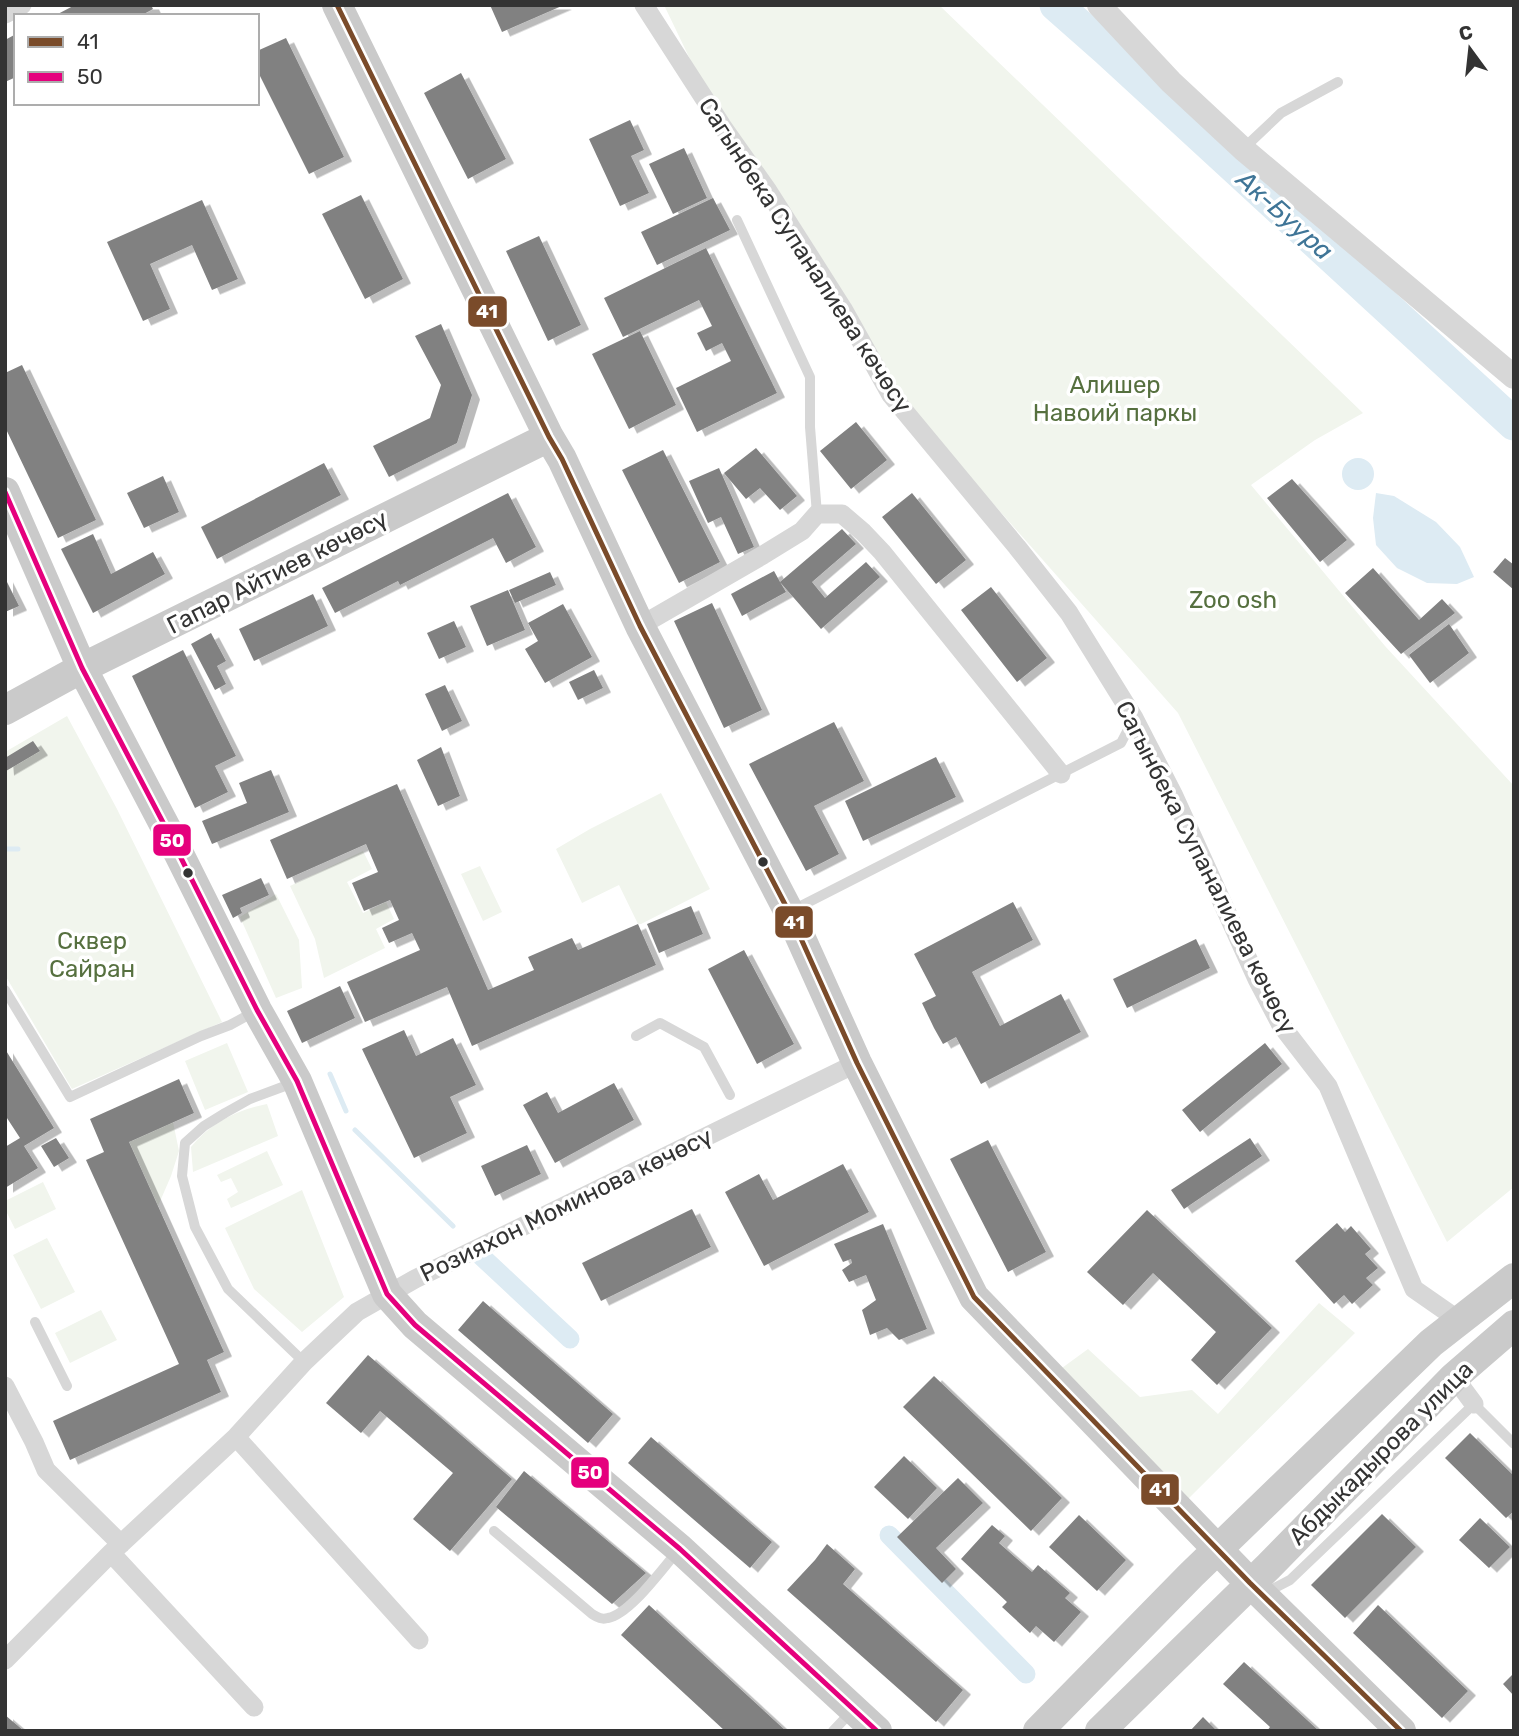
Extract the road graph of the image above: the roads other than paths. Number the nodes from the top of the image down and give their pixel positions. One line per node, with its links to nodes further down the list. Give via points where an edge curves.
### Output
1 (22, 5): 5 (street)
2 (337, 5): 10 (main road)
3 (644, 5): 16 (street, Сагынбека Супаналиева көчөсү, via 843,309 891,395 1069,613)
4 (1106, 7): 7 (street, via 1171,82)
5 (5, 14)
6 (1338, 82): 7 (lane, via 1281,113)
7 (1242, 149): 9 (street)
8 (737, 220): 12 (lane, via 810,377)
9 (1514, 377)
10 (549, 437): 13 (main road); 14 (main road, Гапар Айтиев көчөсү)
11 (5, 492): 14 (main road)
12 (817, 514): 13 (street, via 802,531); 17 (street, via 842,514 882,552)
13 (640, 626): 18 (main road)
14 (82, 668): 15 (main road, Гапар Айтиев көчөсү); 20 (main road)
15 (5, 710)
16 (1134, 718): 17 (lane, via 1121,743); 27 (street, Сагынбека Супаналиева көчөсү, via 1275,1013 1328,1086 1414,1289)
17 (1061, 774): 18 (lane)
18 (789, 912): 22 (main road)
19 (5, 990): 20 (lane, via 70,1097)
20 (257, 1010): 23 (main road)
21 (636, 1036): 24 (lane, via 660,1023 704,1047)
22 (857, 1063): 26 (street, Розияхон Моминова көчөсү); 40 (main road, via 974,1297)
23 (297, 1081): 26 (main road); 30 (lane, via 250,1099 204,1126 185,1143 182,1176 195,1227 228,1289)
24 (730, 1095)
25 (1506, 1285): 27 (main road)
26 (387, 1294): 30 (street, Розияхон Моминова көчөсү, via 357,1312); 39 (main road, via 415,1325)
27 (1460, 1321): 40 (main road, via 1431,1343)
28 (35, 1322): 33 (lane)
29 (1514, 1325): 31 (main road, Абдыкадырова улица)
30 (304, 1363): 35 (street, Розияхон Моминова көчөсү)
31 (1454, 1377): 34 (street); 41 (main road, Абдыкадырова улица)
32 (5, 1386): 38 (street, via 46,1470)
33 (67, 1386)
34 (1474, 1404): 36 (lane); 41 (lane, via 1290,1580)
35 (236, 1437): 38 (street, Розияхон Моминова көчөсү); 42 (street)
36 (1514, 1444)
37 (494, 1531): 39 (lane, via 601,1619 627,1609)
38 (116, 1548): 43 (street, Розияхон Моминова көчөсү); 44 (street)
39 (680, 1549): 45 (main road)
40 (1218, 1549): 41 (main road); 47 (main road)
41 (1256, 1589): 48 (main road, Абдыкадырова улица); 49 (main road)
42 (419, 1640)
43 (5, 1660)
44 (254, 1707)
45 (843, 1720): 46 (main road)
46 (877, 1731)
47 (1038, 1731)
48 (1100, 1731)
49 (1401, 1731)

